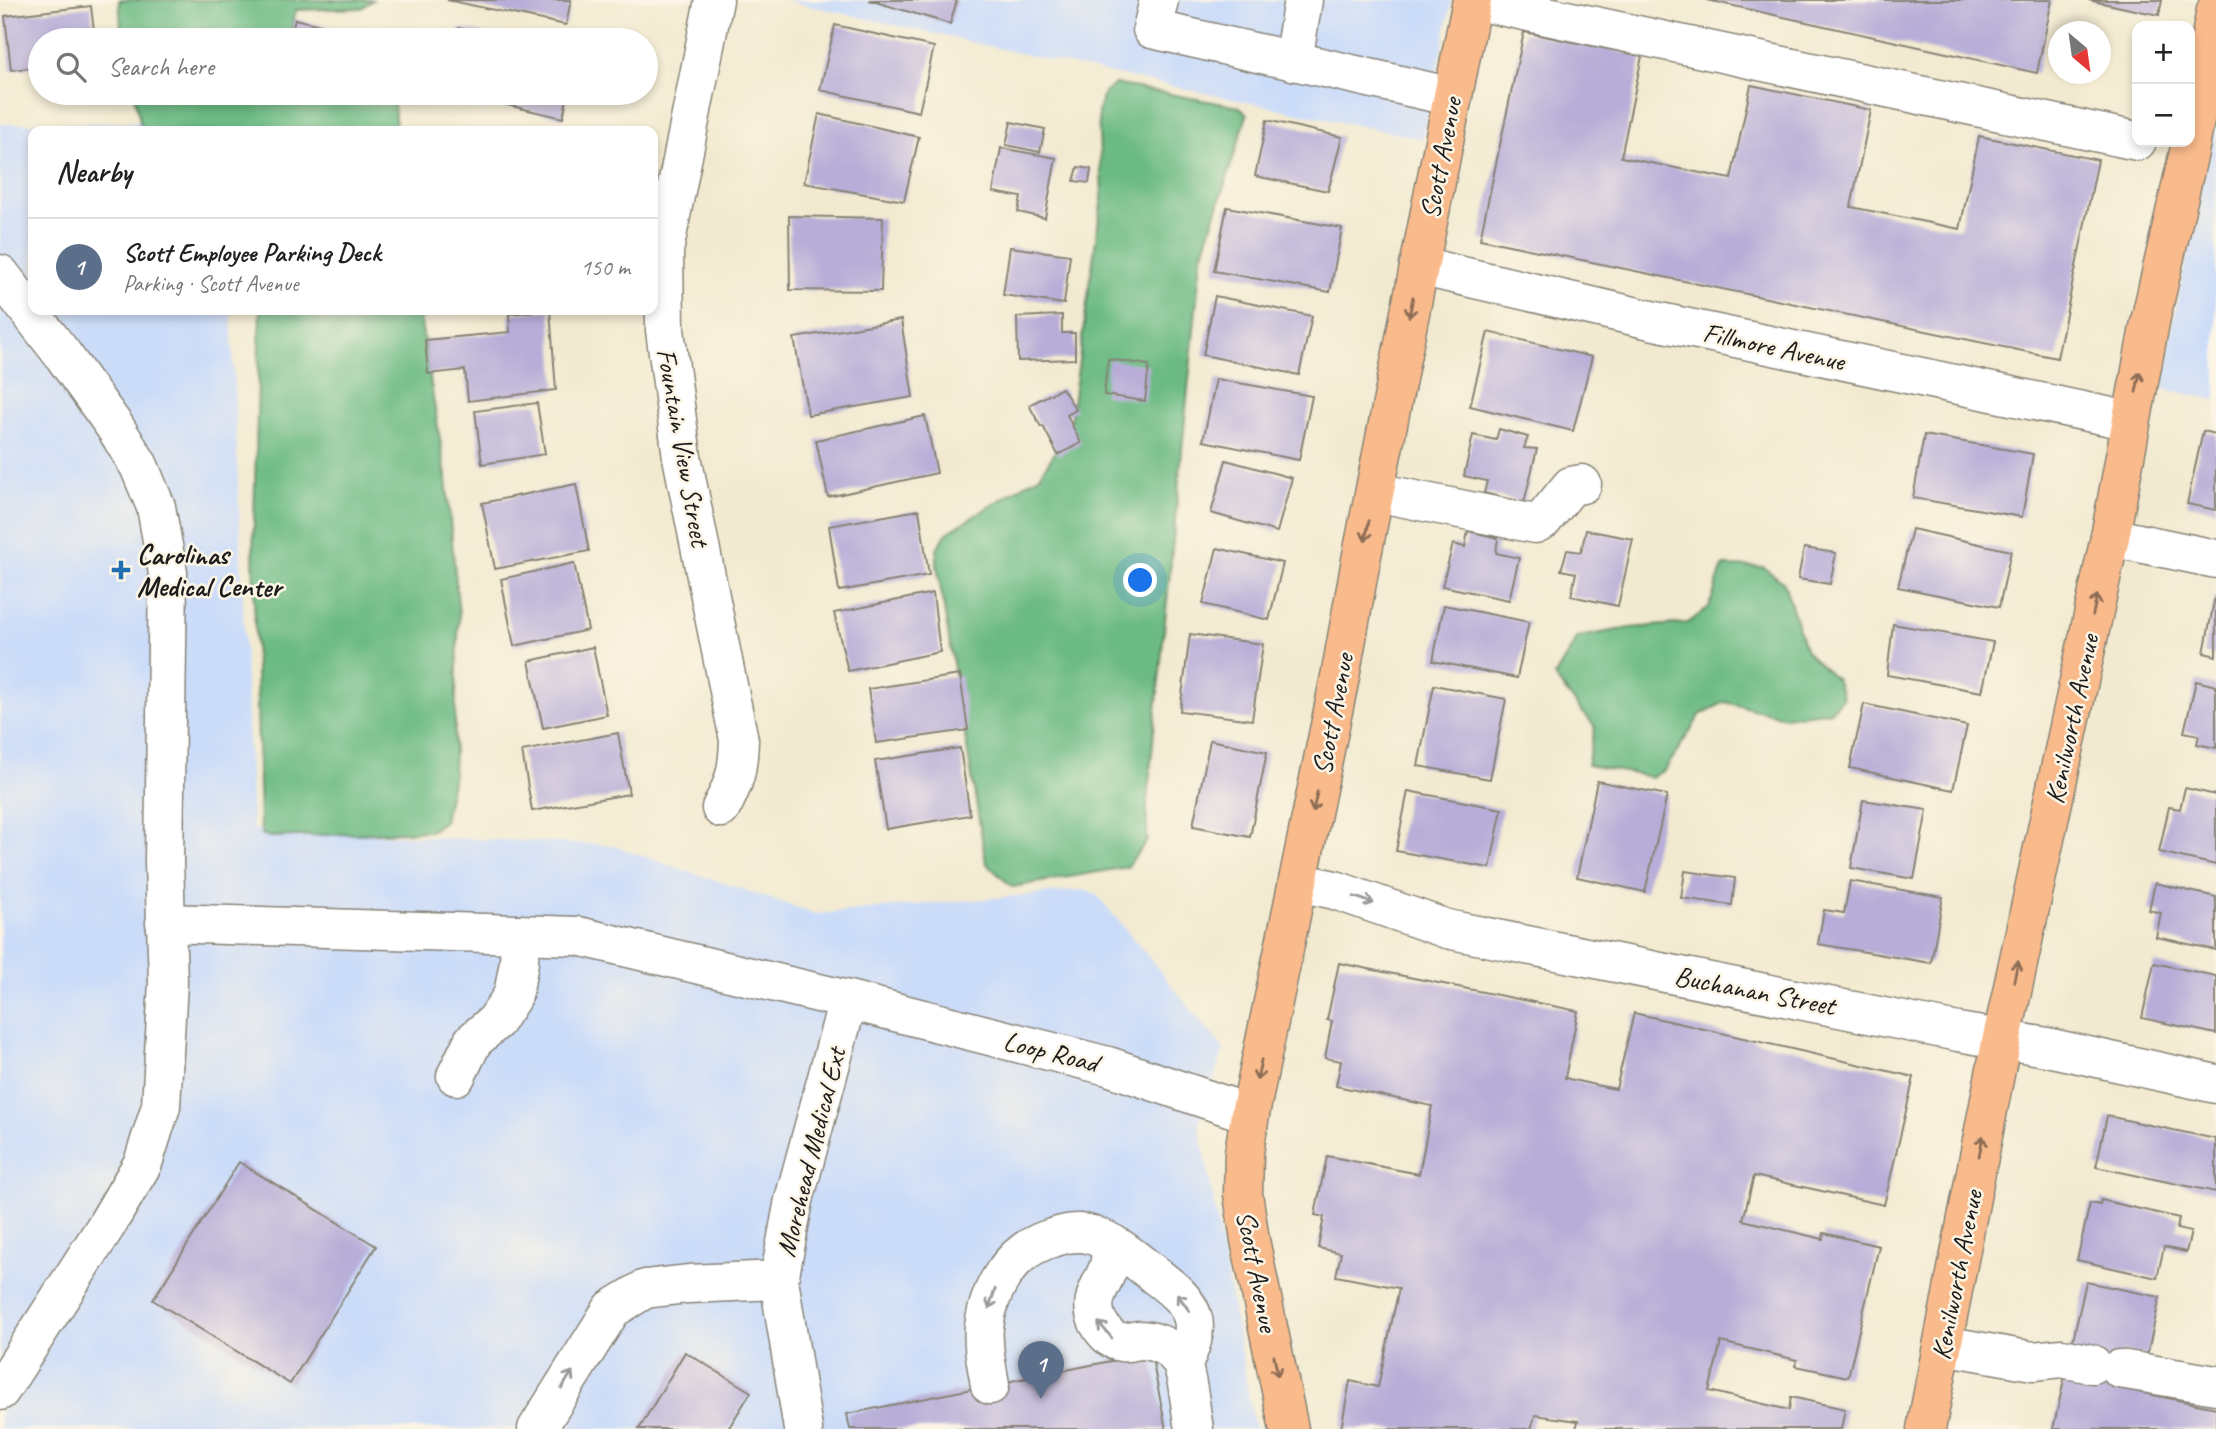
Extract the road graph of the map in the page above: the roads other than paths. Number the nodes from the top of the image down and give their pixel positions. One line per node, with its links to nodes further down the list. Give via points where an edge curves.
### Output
1 (714, 0): 19 (street, Fountain View Street, via 664,251 664,330 680,445 739,740 734,784)
2 (1159, 0): 6 (street, via 1152,29)
3 (1303, 0): 6 (street)
4 (1472, 0): 7 (main road, Scott Avenue); 8 (street)
5 (2216, 10): 10 (main road, Kenilworth Avenue)
6 (1293, 61): 7 (street)
7 (1452, 97): 11 (main road, Scott Avenue)
8 (2132, 140)
9 (2166, 147): 10 (street)
10 (2189, 152): 14 (main road, Kenilworth Avenue, one-way to 10)
11 (1419, 266): 14 (street, Fillmore Avenue); 16 (main road, Scott Avenue, one-way to 16)
12 (0, 274): 13 (street)
13 (12, 314): 21 (street, via 64,355 139,466 156,507 168,573)
14 (2130, 421): 17 (main road, Kenilworth Avenue)
15 (1582, 484): 16 (street, via 1571,486 1535,524)
16 (1375, 492): 20 (main road, Scott Avenue, one-way to 20)
17 (2110, 537): 18 (street); 24 (main road, Kenilworth Avenue, one-way to 17)
18 (2216, 559)
19 (721, 808)
20 (1298, 882): 24 (street, Buchanan Street, one-way to 24, via 1335,890 1447,929); 27 (main road, Scott Avenue, one-way to 27)
21 (164, 923): 22 (street, Loop Road); 34 (street, via 168,982 161,1106 143,1163)
22 (520, 934): 23 (street, Loop Road, via 578,936); 25 (street, via 513,995 496,1021 473,1041)
23 (848, 1000): 27 (street, Loop Road, via 1108,1066); 29 (street, Morehead Medical Ext, via 794,1200)
24 (2002, 1038): 26 (street, Buchanan Street); 30 (main road, Kenilworth Avenue, one-way to 24)
25 (456, 1076)
26 (2216, 1084)
27 (1250, 1114): 38 (main road, Scott Avenue, one-way to 38, via 1243,1194)
28 (1106, 1241): 31 (street, one-way to 28, via 1193,1319 1182,1298); 31 (street, one-way to 28, via 1171,1349 1157,1343 1121,1342 1108,1336 1097,1320 1094,1299 1111,1262 1112,1251); 32 (street, one-way to 32, via 1090,1234 1066,1233 1031,1245 1005,1269 984,1326)
29 (779, 1280): 35 (street, one-way to 29, via 605,1320 645,1289); 36 (street, Morehead Medical Ext)
30 (1943, 1345): 33 (street, via 2033,1361 2062,1358); 39 (main road, Kenilworth Avenue)
31 (1183, 1365): 37 (street)
32 (990, 1385)
33 (2216, 1385)
34 (0, 1391)
35 (537, 1429)
36 (803, 1429)
37 (1194, 1429)
38 (1289, 1429)
39 (1926, 1429)

